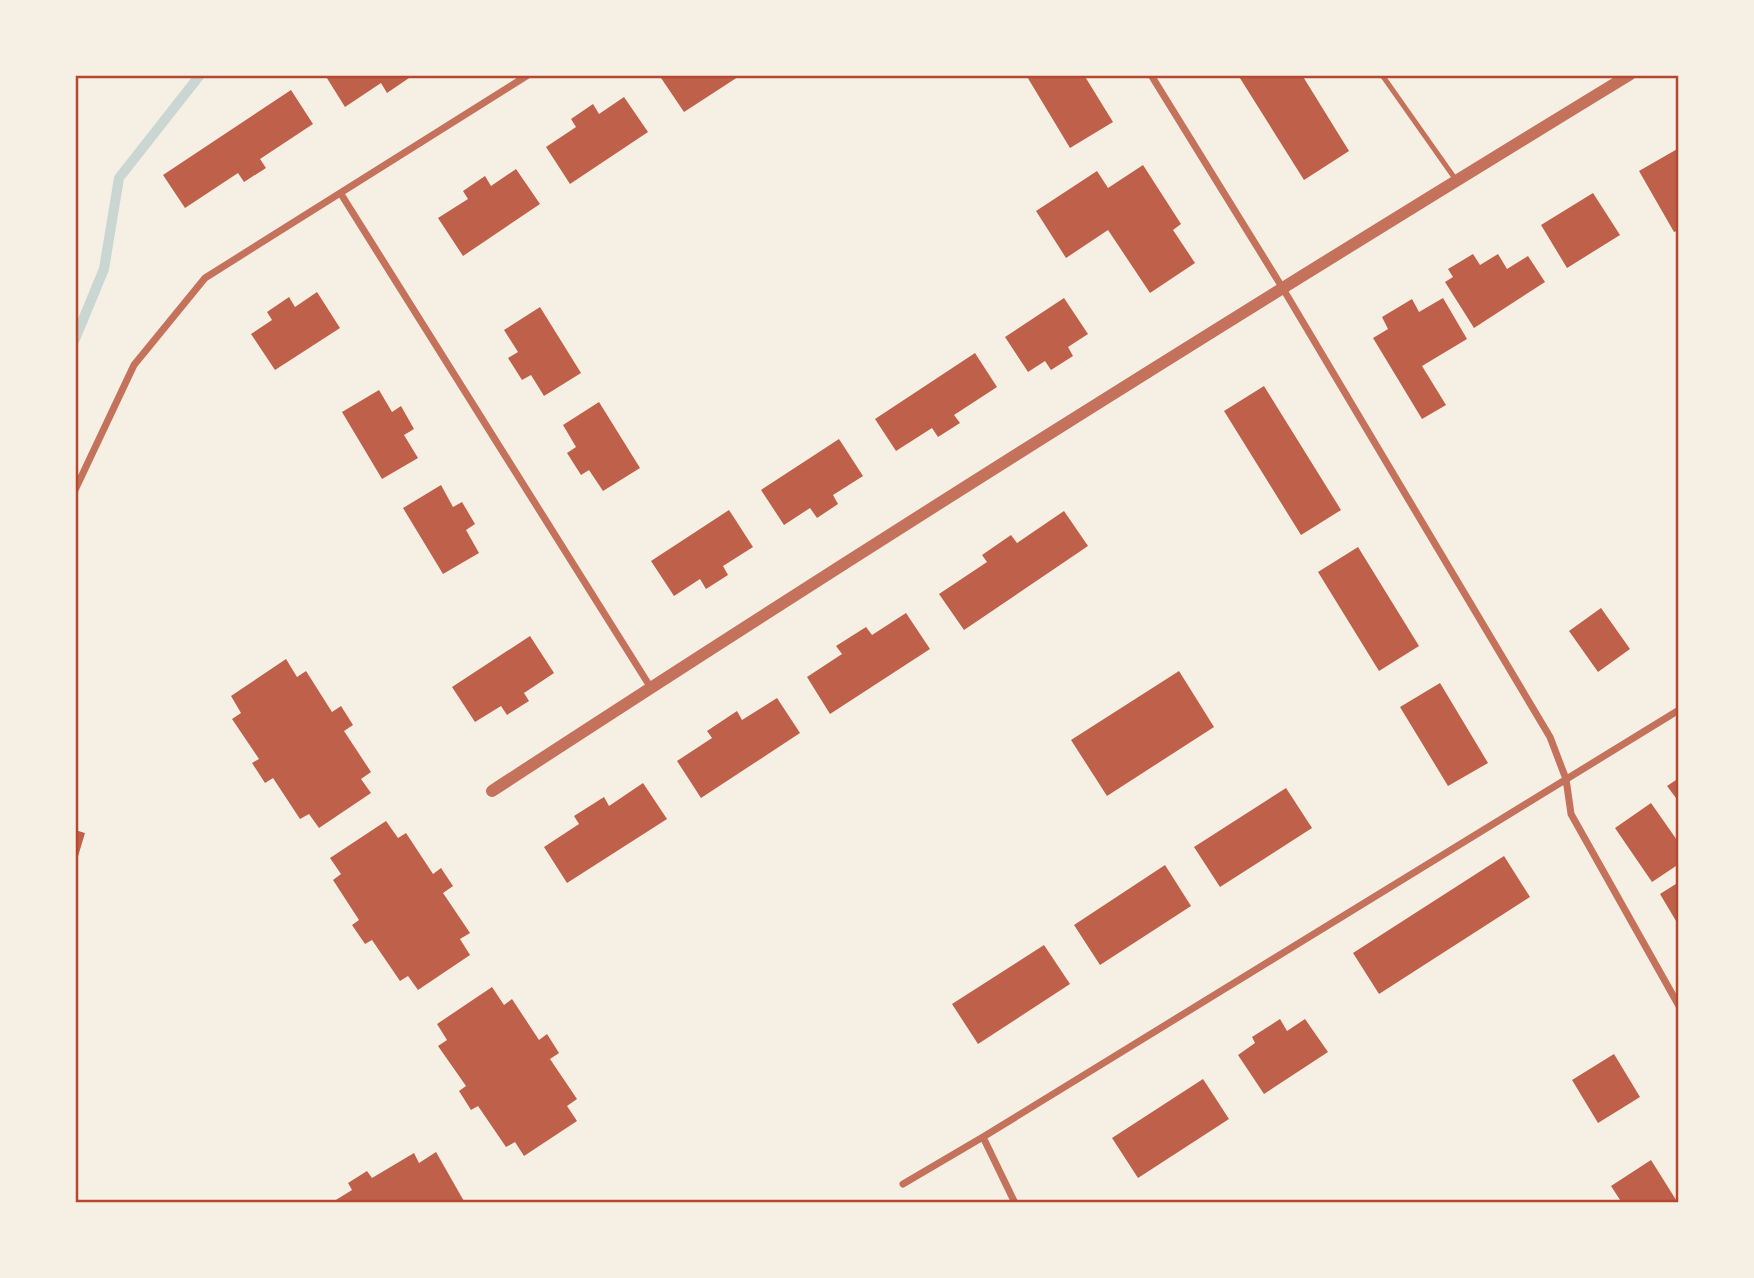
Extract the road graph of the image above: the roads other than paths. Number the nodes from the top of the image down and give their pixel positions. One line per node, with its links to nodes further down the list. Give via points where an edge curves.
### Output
1 (528, 75): 6 (street)
2 (1150, 75): 7 (street)
3 (1382, 75): 5 (lane)
4 (1629, 75): 5 (street)
5 (1457, 180): 7 (street)
6 (341, 194): 8 (street, via 205,278 134,365); 9 (street)
7 (1282, 287): 9 (street); 11 (street, via 1550,737)
8 (75, 490)
9 (651, 688): 12 (street)
10 (1679, 710): 11 (street)
11 (1566, 779): 13 (street, via 1571,814); 14 (street)
12 (492, 791)
13 (1679, 1006)
14 (983, 1137): 15 (street); 16 (street)
15 (903, 1184)
16 (1015, 1203)

